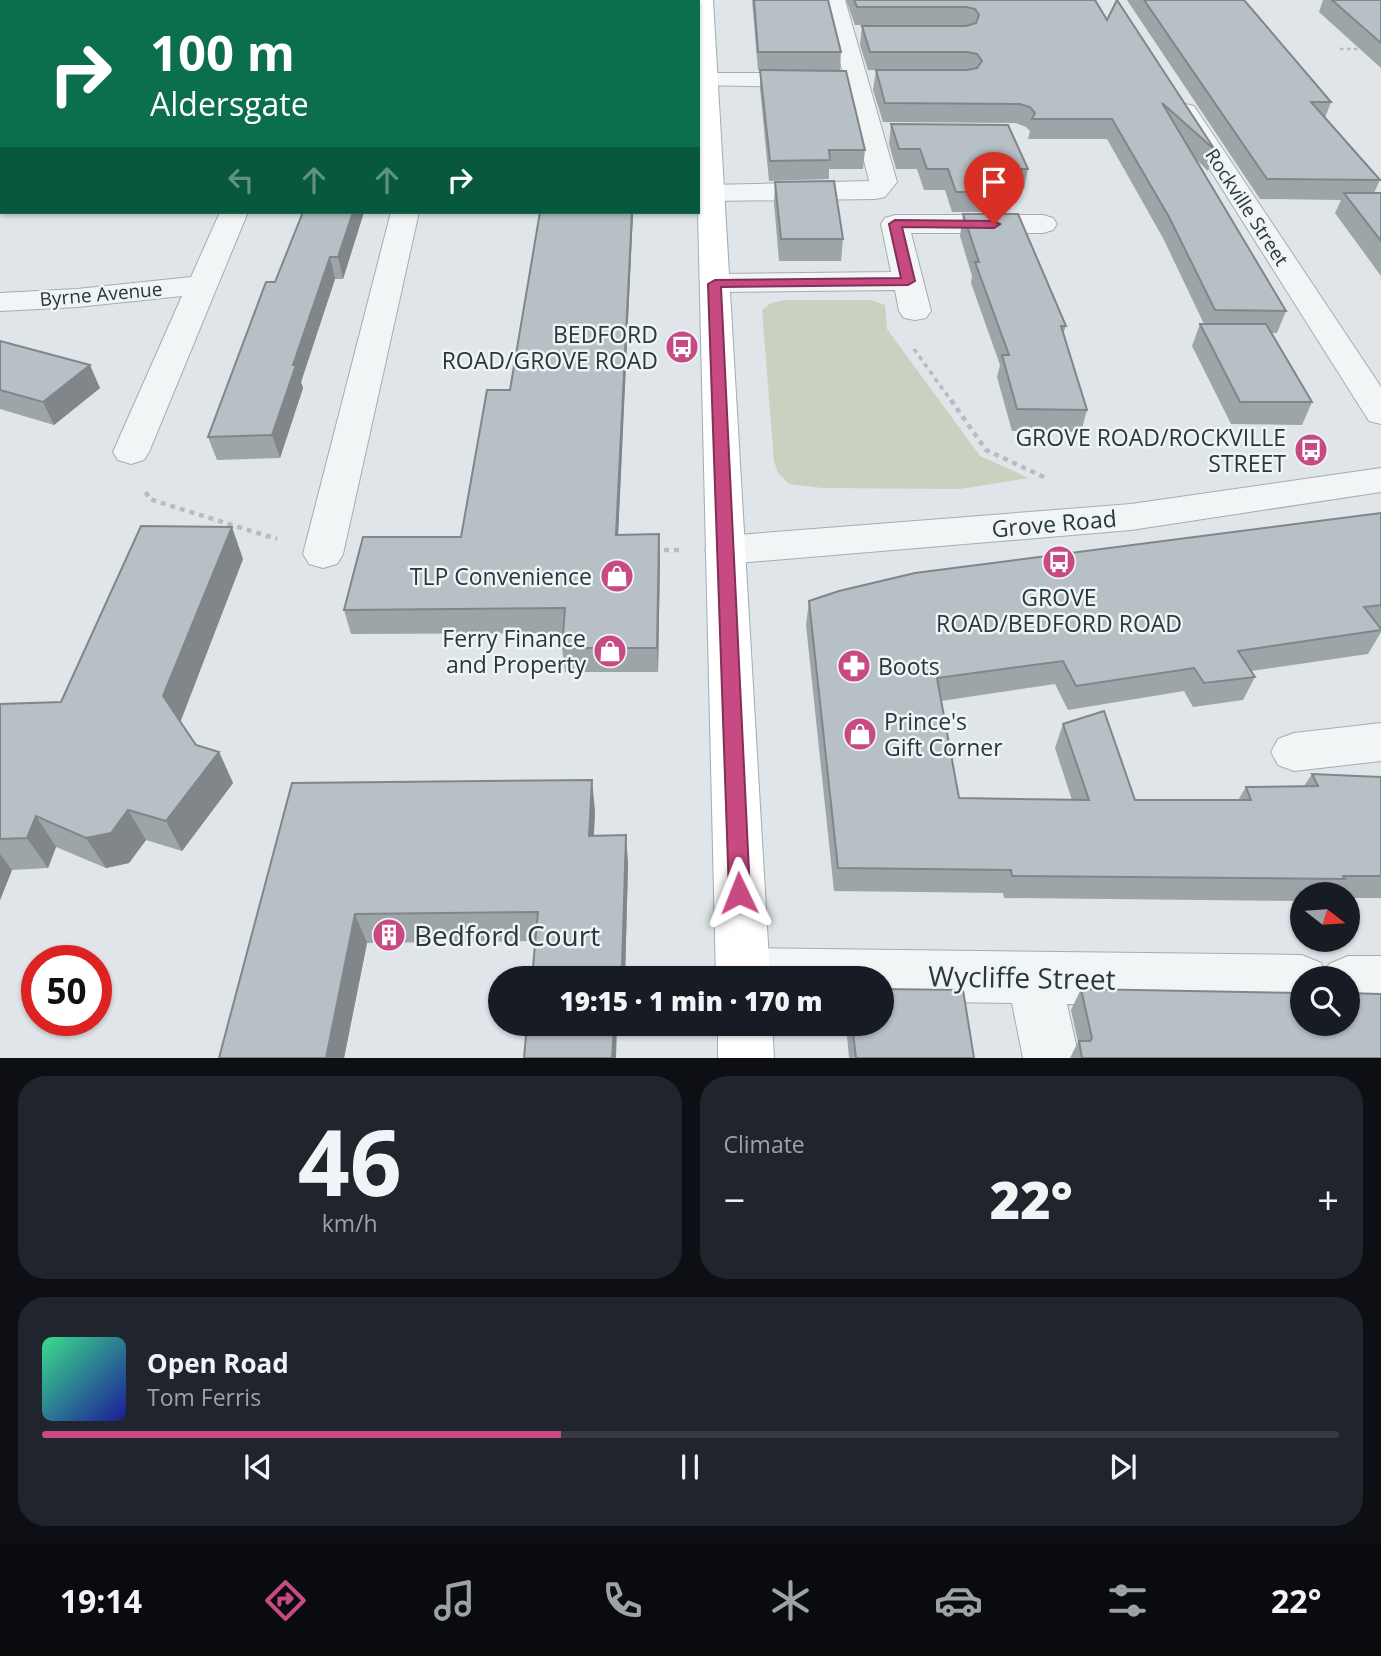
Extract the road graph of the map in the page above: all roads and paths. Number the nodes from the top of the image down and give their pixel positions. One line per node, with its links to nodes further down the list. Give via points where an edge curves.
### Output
1 (703, 0): 7 (main road)
2 (835, 0): 3 (street)
3 (844, 35): 4 (street); 8 (street)
4 (871, 35)
5 (1340, 49): 6 (path)
6 (1367, 49)
7 (706, 80): 8 (street); 13 (main road)
8 (856, 80): 9 (street); 11 (street)
9 (883, 80)
10 (1173, 93): 22 (street, Rockville Street)
11 (869, 133): 12 (street); 13 (street, via 883,182 875,191)
12 (896, 133)
13 (711, 193): 18 (main road)
14 (233, 214): 19 (street, Byrne Avenue)
15 (405, 214): 28 (street)
16 (1043, 224): 17 (street, via 895,224)
17 (908, 281): 18 (street); 21 (street)
18 (715, 284): 27 (main road)
19 (202, 285): 20 (street, Byrne Avenue); 23 (street, Byrne Avenue)
20 (0, 302)
21 (915, 311): 24 (path, via 896,312 900,327 986,450)
22 (1381, 413)
23 (131, 452): 28 (path, via 149,499)
24 (1046, 478)
25 (1381, 480): 27 (street, Grove Road, via 1131,517)
26 (645, 550): 27 (path)
27 (725, 550): 31 (main road)
28 (323, 554)
29 (1381, 742): 30 (street)
30 (1294, 752)
31 (742, 966)
32 (1034, 978): 33 (street, Wycliffe Street); 36 (street, Wycliffe Street); 39 (street)
33 (1290, 981)
34 (1360, 982): 35 (street)
35 (1381, 982)
36 (894, 985)
37 (745, 1036): 38 (main road)
38 (746, 1058)
39 (1051, 1058)

